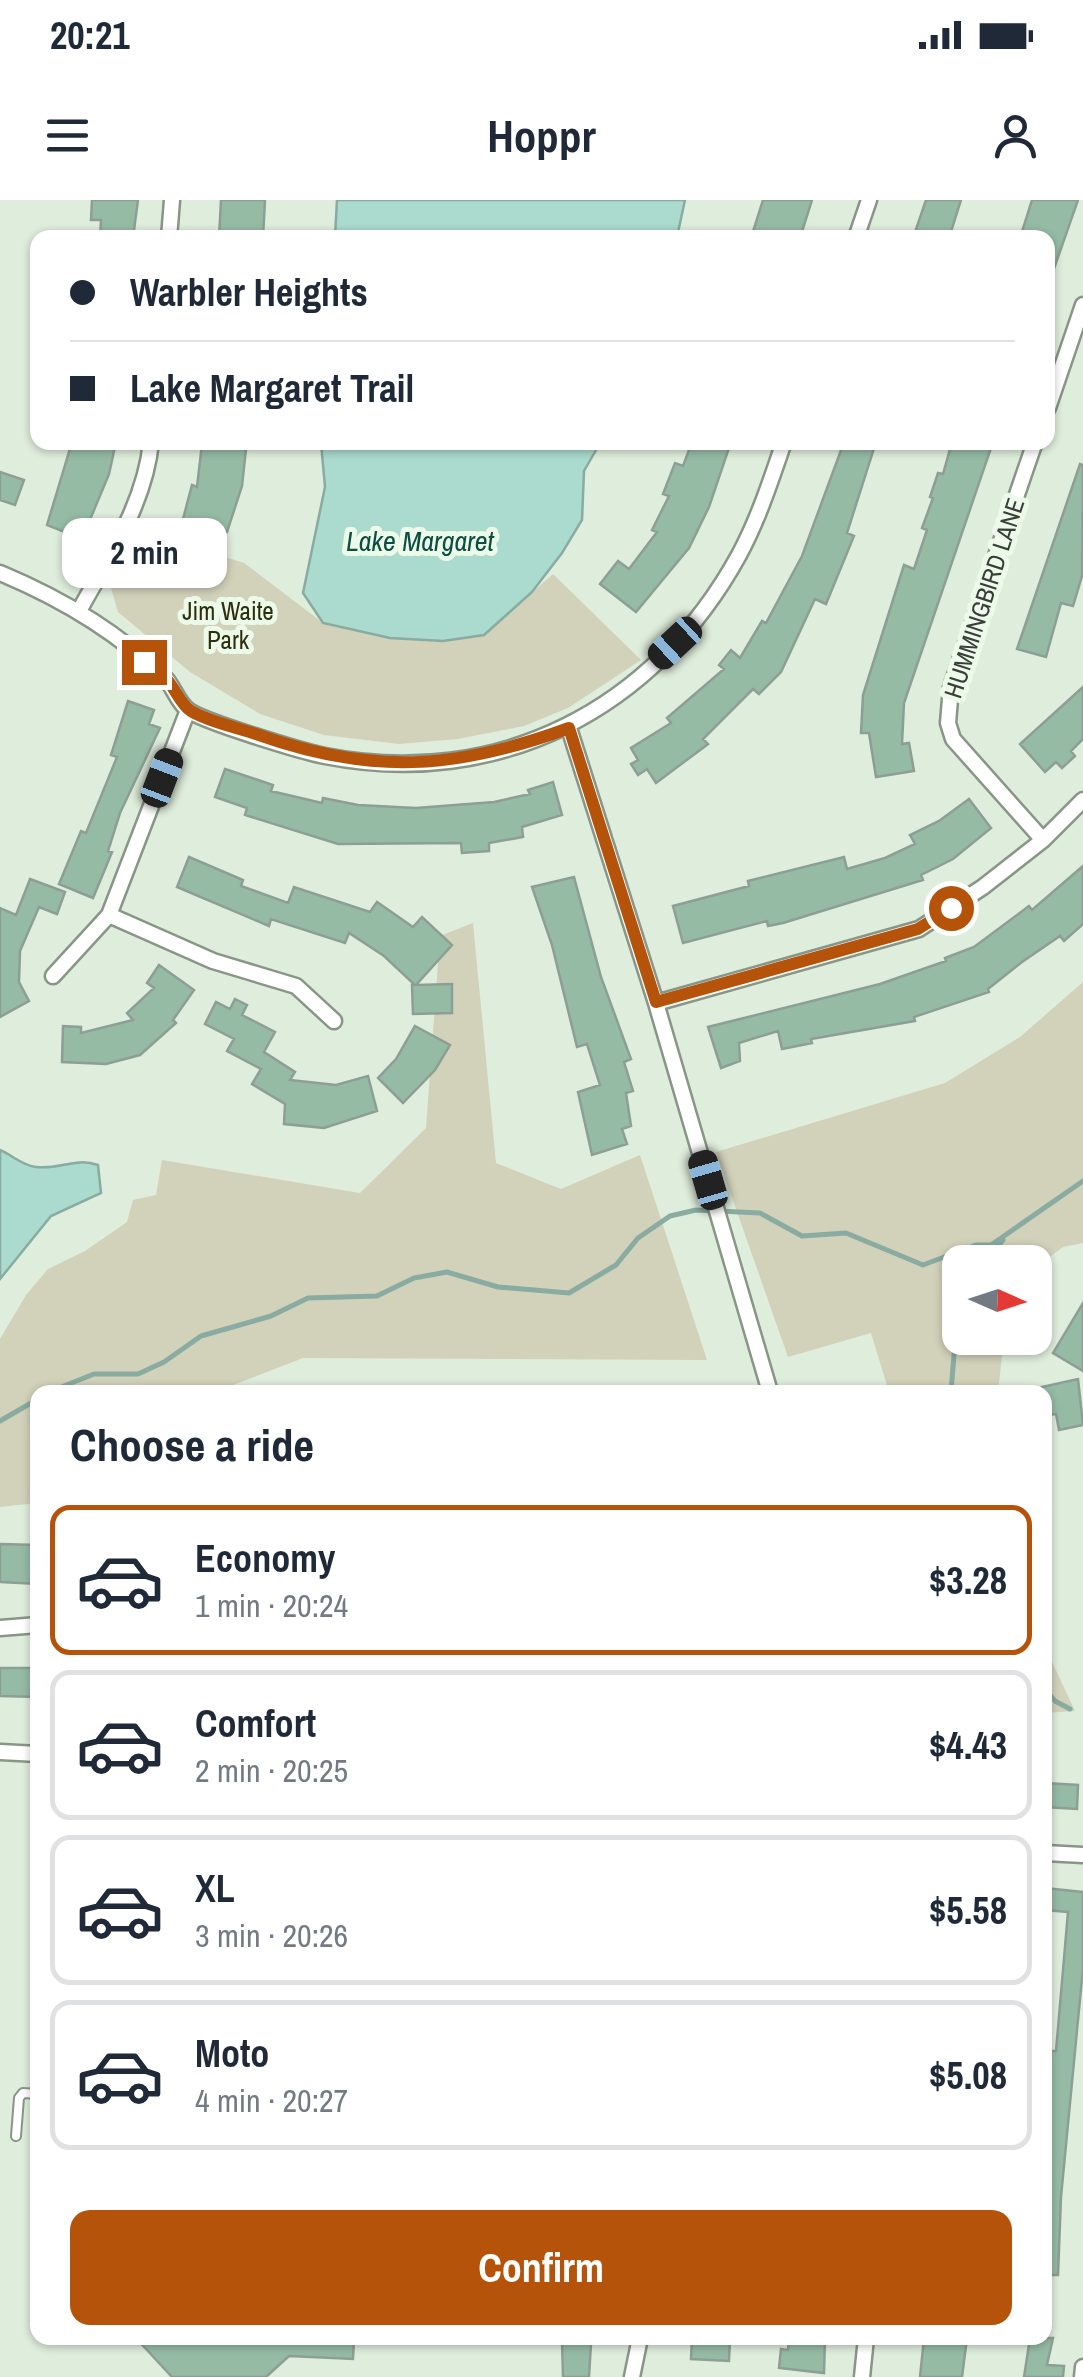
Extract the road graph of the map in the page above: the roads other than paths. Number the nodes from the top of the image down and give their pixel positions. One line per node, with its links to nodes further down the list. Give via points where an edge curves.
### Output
1 (172, 200): 3 (street)
2 (869, 200): 4 (street)
3 (170, 230)
4 (859, 230)
5 (1083, 305): 6 (street)
6 (1055, 387)
7 (149, 450): 11 (street, via 143,484)
8 (781, 450): 13 (street, via 739,554 698,618 652,666)
9 (1033, 450): 15 (street, HUMMINGBIRD LANE, via 951,687 948,724 962,753)
10 (0, 573): 11 (street)
11 (80, 611): 12 (street, via 167,680)
12 (188, 710): 13 (street, via 303,752 394,765 482,756); 16 (street)
13 (569, 728): 18 (street)
14 (1083, 800): 15 (street)
15 (1043, 840): 18 (street, via 918,929)
16 (109, 915): 17 (street); 19 (street, via 213,961 296,986)
17 (53, 976)
18 (656, 1002): 20 (street)
19 (334, 1021)
20 (768, 1385)
21 (30, 1626): 22 (street)
22 (0, 1628)
23 (0, 1752): 24 (street)
24 (30, 1754)
25 (1052, 1853): 26 (street)
26 (1083, 1855)
27 (30, 2093): 28 (lane, via 18,2098)
28 (16, 2136)
29 (639, 2345): 32 (street)
30 (865, 2345): 33 (street)
31 (1083, 2368): 34 (street)
32 (632, 2377)
33 (862, 2377)
34 (1082, 2377)

